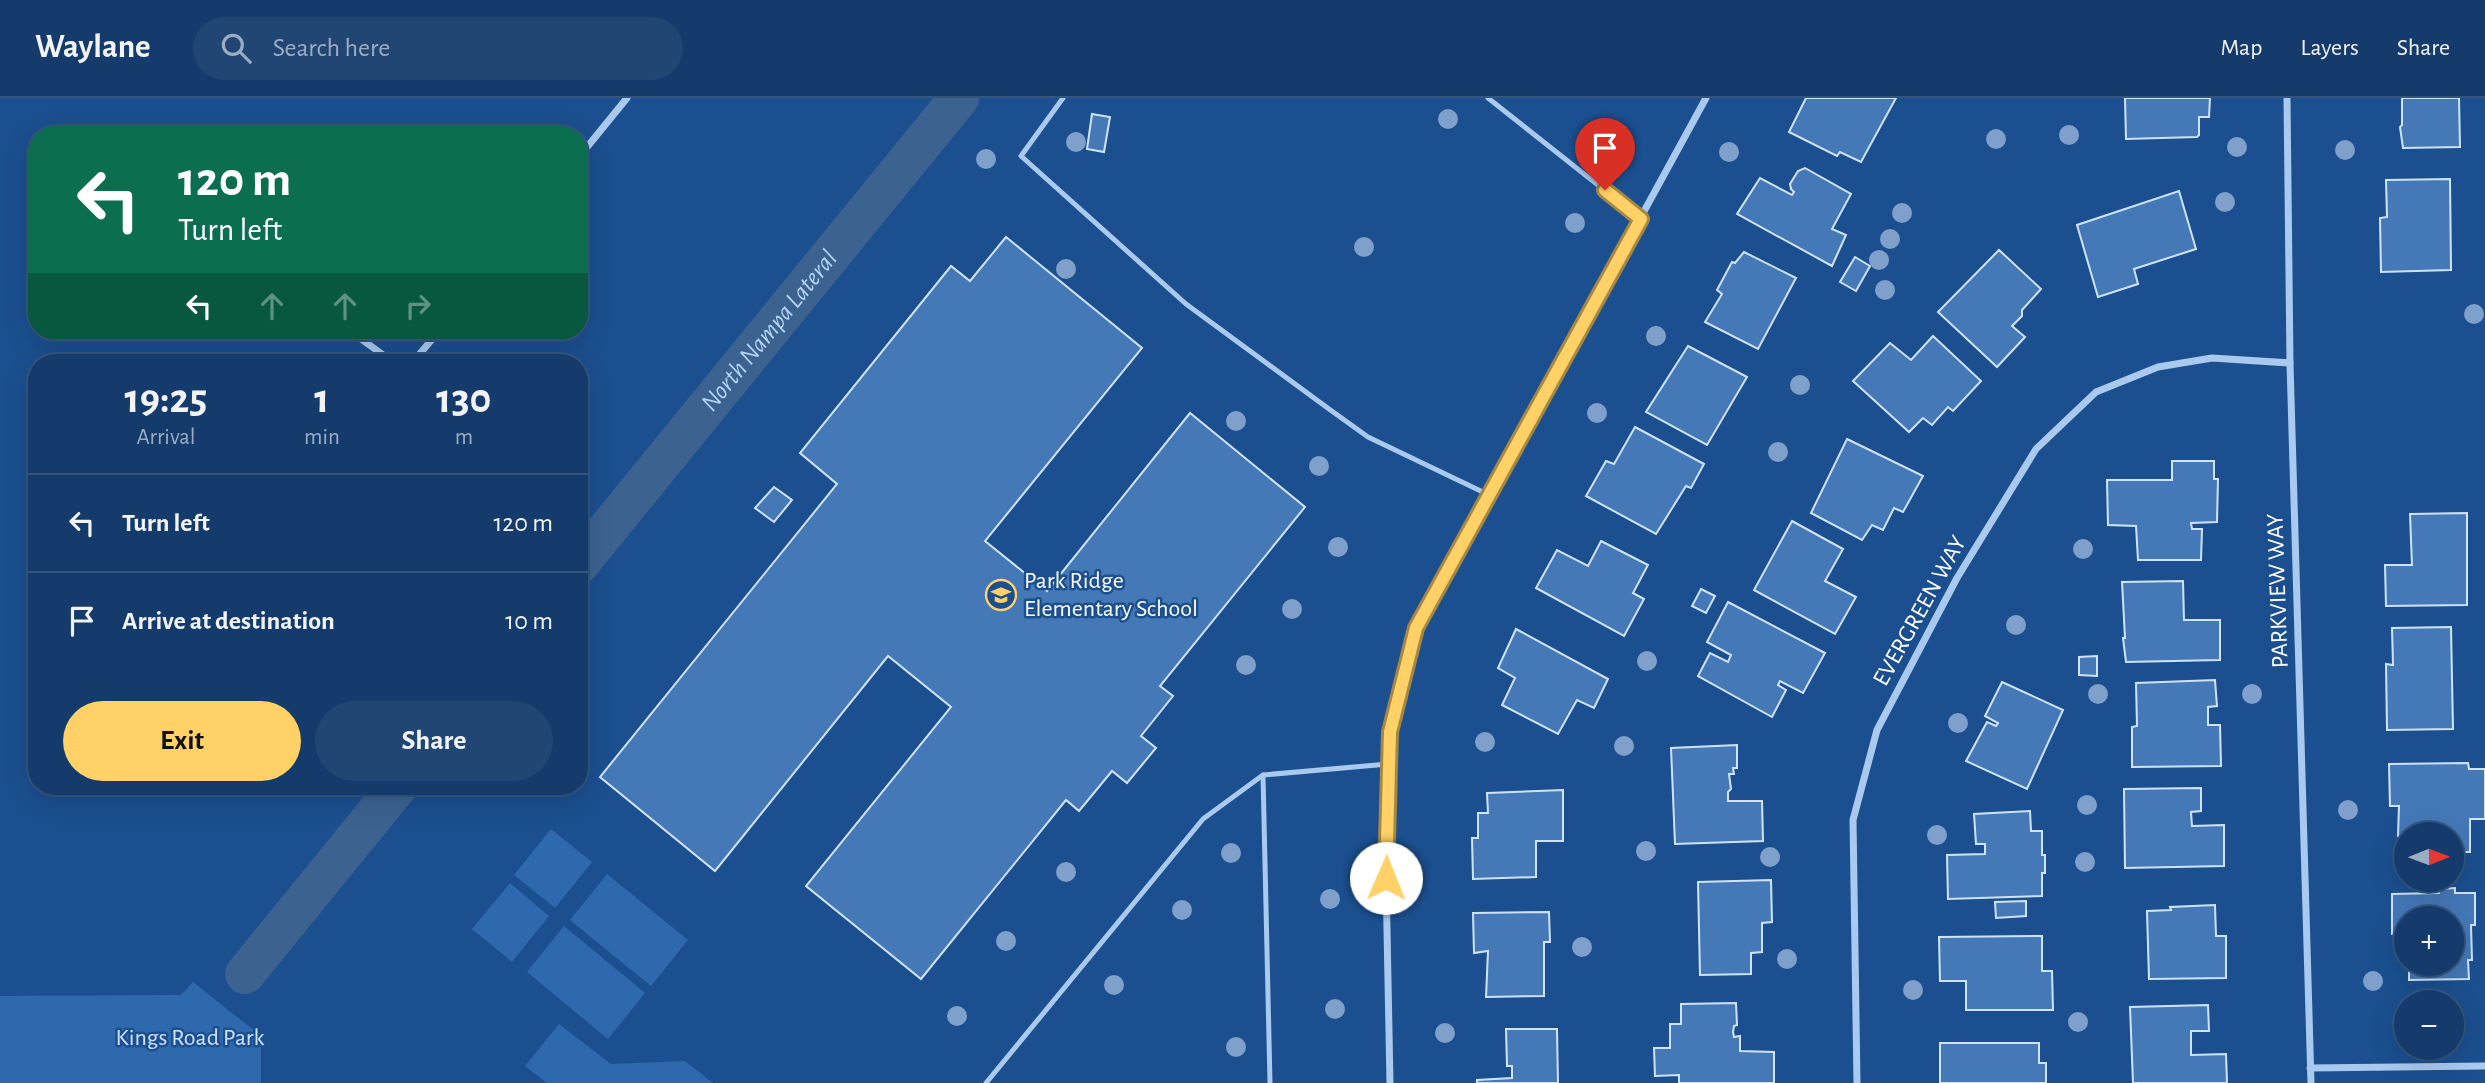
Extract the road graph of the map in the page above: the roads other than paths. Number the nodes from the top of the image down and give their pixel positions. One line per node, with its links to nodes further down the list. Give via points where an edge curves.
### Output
1 (627, 98): 6 (street)
2 (1063, 98): 13 (lane, via 1021,156 1186,304 1329,409 1368,437)
3 (1488, 98): 7 (lane)
4 (1706, 98): 7 (street)
5 (2287, 98): 12 (street, PARKVIEW WAY)
6 (588, 146)
7 (1641, 219): 13 (street)
8 (362, 340): 10 (street)
9 (432, 340): 11 (street)
10 (382, 354)
11 (420, 354)
12 (2290, 363): 17 (street, PARKVIEW WAY); 21 (street, EVERGREEN WAY, via 2212,358 2158,367 2096,392 2036,449 1964,566 1877,730 1853,820)
13 (1487, 494): 14 (street, via 1416,628 1390,732)
14 (1388, 764): 15 (lane); 20 (street)
15 (1263, 775): 18 (lane, via 1203,820); 19 (lane)
16 (2485, 1066): 17 (street)
17 (2310, 1068): 22 (street, PARKVIEW WAY)
18 (986, 1083)
19 (1270, 1083)
20 (1390, 1083)
21 (1857, 1083)
22 (2311, 1083)

